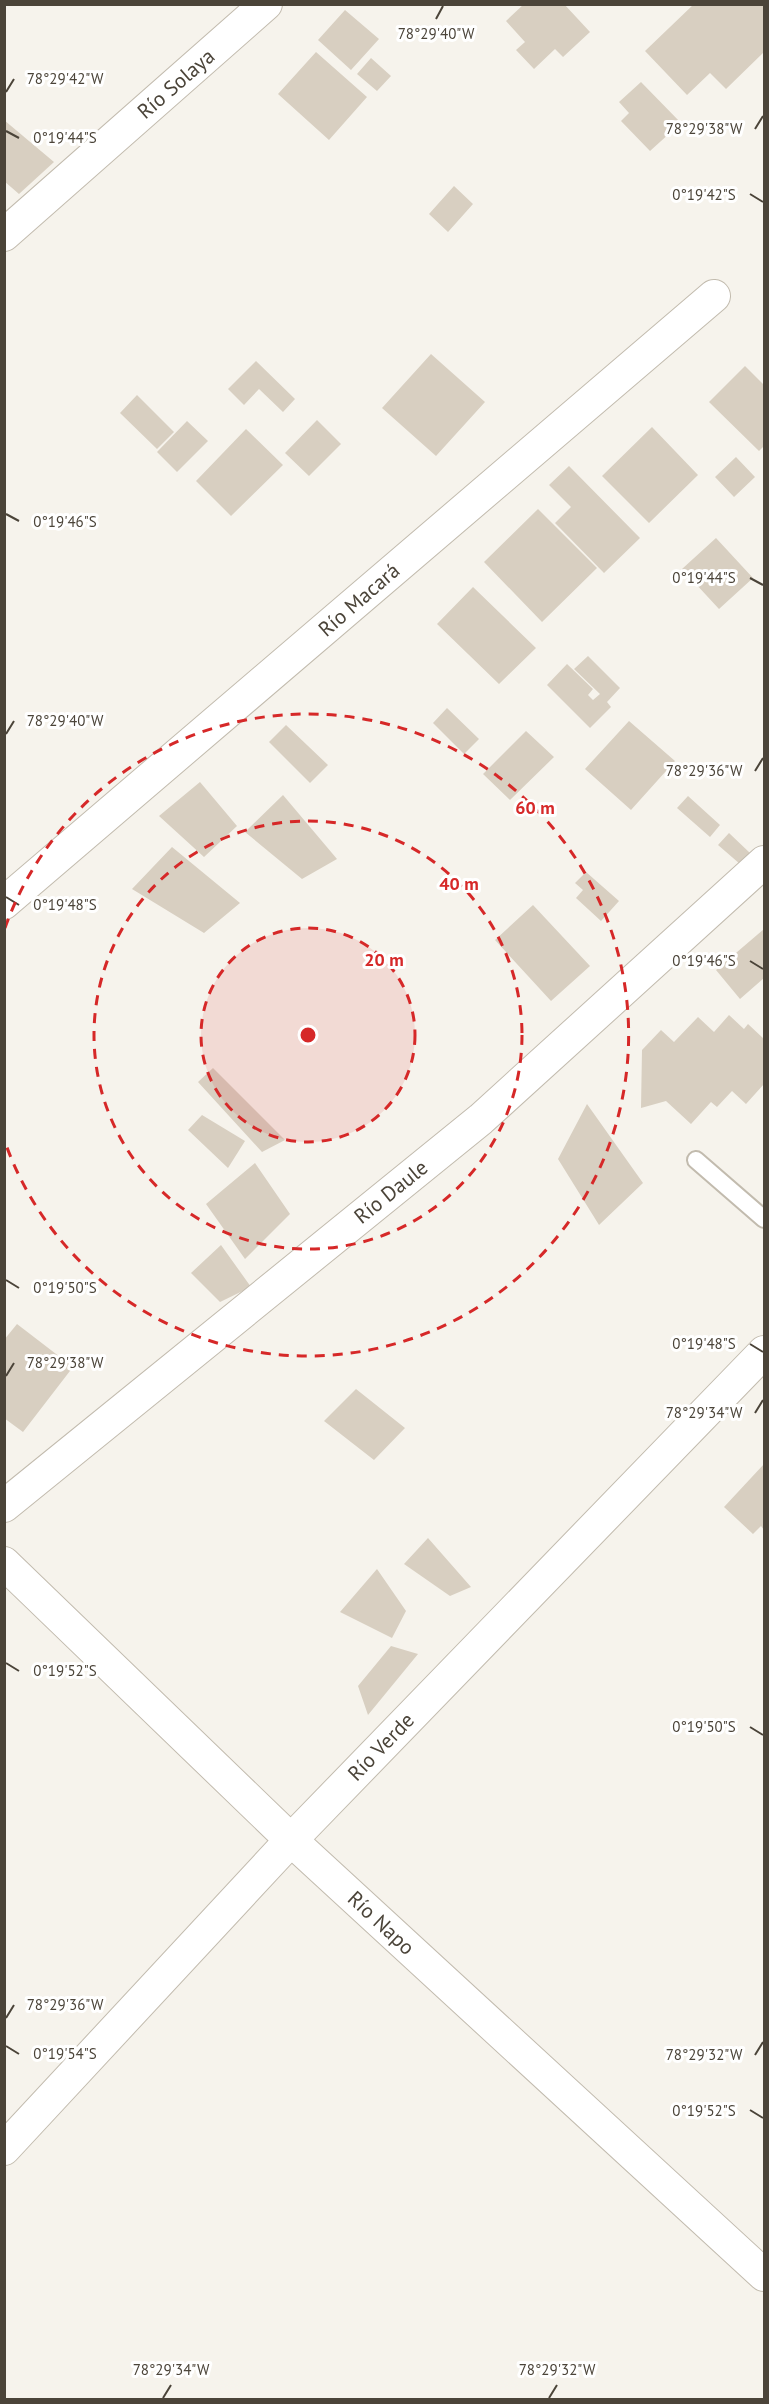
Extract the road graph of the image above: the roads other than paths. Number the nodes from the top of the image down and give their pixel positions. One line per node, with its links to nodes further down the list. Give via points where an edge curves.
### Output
1 (266, 4): 2 (street, Río Solaya)
2 (4, 235)
3 (714, 296): 5 (street, Río Macará)
4 (765, 862): 9 (street, Río Daule, via 481,1119)
5 (4, 903)
6 (696, 1160): 7 (lane)
7 (765, 1219)
8 (765, 1352): 11 (street, Río Verde)
9 (4, 1506)
10 (4, 1563): 11 (street, Río Napo)
11 (291, 1840): 12 (street, Río Verde); 13 (street, Río Napo)
12 (4, 2149)
13 (765, 2275)

